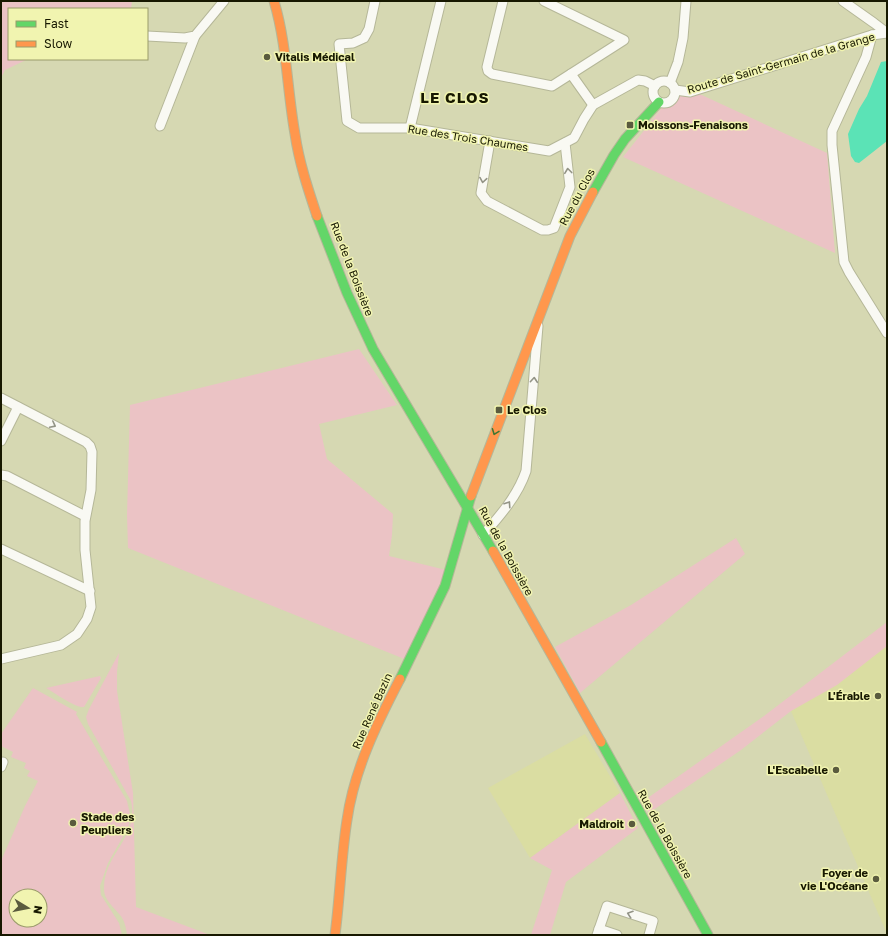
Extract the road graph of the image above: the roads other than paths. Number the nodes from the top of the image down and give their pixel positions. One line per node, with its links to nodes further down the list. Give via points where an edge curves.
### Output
1 (224, 1): 13 (street)
2 (274, 1): 23 (main road, Rue de la Boissière, via 286,53 296,140)
3 (280, 1): 23 (main road, Rue de la Boissière, via 289,31)
4 (375, 1): 20 (street, Rue des Trois Chaumes, via 369,29 364,38 353,43 339,44 347,121 359,128)
5 (441, 1): 20 (street)
6 (503, 1): 14 (street, via 488,71 492,74 552,86)
7 (544, 1): 14 (street, via 624,40)
8 (686, 1): 16 (street, via 683,38)
9 (843, 1): 10 (street)
10 (887, 33): 11 (street, Route de Saint-Germain de la Grange)
11 (872, 35): 16 (street, Route de Saint-Germain de la Grange, via 690,92); 24 (street, via 866,57 832,131 832,145 844,262)
12 (148, 36): 13 (street)
13 (195, 36): 19 (street)
14 (571, 74): 18 (street)
15 (655, 86): 16 (street, via 660,82 667,82); 17 (street, via 654,93); 18 (street, via 638,80)
16 (673, 87): 17 (street, via 673,98 667,103)
17 (659, 102): 25 (main road, Rue du Clos, via 625,139 579,217 539,317)
18 (593, 105): 22 (street, Rue des Trois Chaumes, via 574,138)
19 (160, 126)
20 (410, 128): 21 (street, Rue des Trois Chaumes)
21 (490, 141): 22 (street, Rue des Trois Chaumes, via 549,151); 22 (street, one-way to 22, via 481,193 487,201 542,230 554,228 570,187)
22 (565, 143)
23 (304, 171): 30 (main road, Rue de la Boissière, via 315,208 364,332)
24 (887, 333)
25 (532, 349): 30 (main road, Rue du Clos, one-way to 30); 32 (street, Rue du Clos, one-way to 25, via 501,514 523,481 526,471)
26 (1, 398): 27 (street)
27 (18, 407): 28 (street); 31 (street, one-way to 31, via 90,446 91,490)
28 (1, 441)
29 (1, 475): 31 (street)
30 (467, 506): 32 (main road, Rue de la Boissière); 37 (main road, Rue René Bazin, via 443,591 384,709 359,771 347,820)
31 (85, 516): 34 (street, via 85,550)
32 (483, 535): 40 (main road, Rue de la Boissière)
33 (1, 549): 34 (street)
34 (90, 591): 35 (street, via 91,607 77,634 61,645)
35 (1, 659)
36 (598, 932): 38 (street); 39 (street, one-way to 36, via 654,921 607,906)
37 (335, 935)
38 (617, 935)
39 (649, 935)
40 (708, 935)

